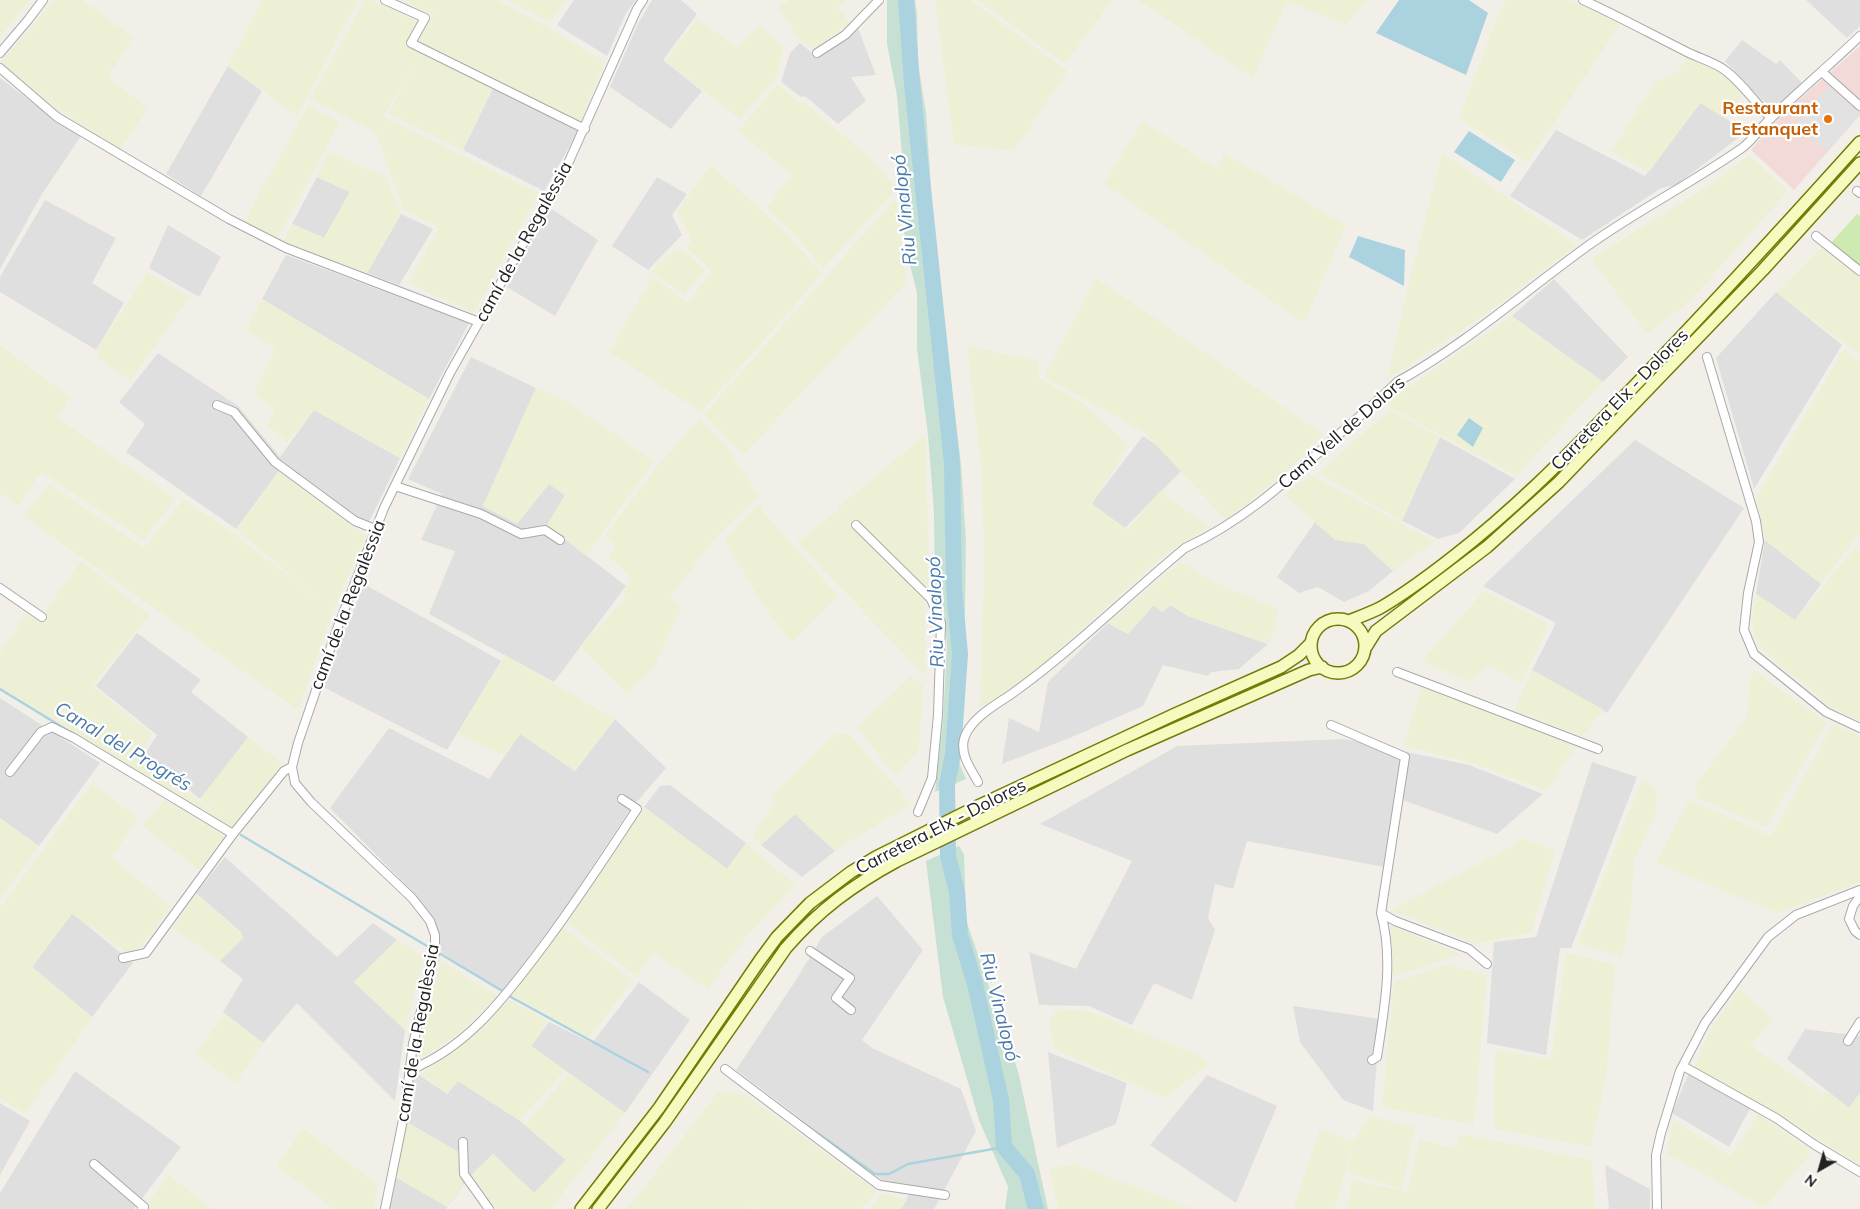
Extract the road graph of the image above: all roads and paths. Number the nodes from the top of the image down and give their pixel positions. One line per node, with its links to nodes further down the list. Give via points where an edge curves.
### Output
1 (43, 0): 7 (street)
2 (385, 0): 13 (street, via 425,18 411,43)
3 (643, 0): 13 (street, camí de la Regalèssia)
4 (879, 0): 8 (street, via 845,35)
5 (1583, 0): 12 (street, via 1726,70)
6 (1860, 36): 10 (street, Camí Vell de Dolors)
7 (0, 52)
8 (817, 53)
9 (0, 68): 18 (street, via 57,117 229,219 286,248)
10 (1822, 72): 11 (street); 12 (street, Camí Vell de Dolors)
11 (1860, 106)
12 (1771, 118): 37 (street, Camí Vell de Dolors, via 1744,146 1596,240 1468,336 1398,382 1286,483 1208,538 1186,548 1051,665 986,712 972,724 964,740 964,755)
13 (585, 129): 18 (street, camí de la Regalèssia)
14 (1860, 142): 27 (main road, Carretera Elx - Dolores, via 1651,369 1516,505 1408,590 1378,609)
15 (1860, 163): 29 (main road, Carretera Elx - Dolores, via 1763,270 1559,482 1488,547 1376,631)
16 (1816, 236): 17 (street)
17 (1860, 271)
18 (479, 322): 21 (street, camí de la Regalèssia, via 450,373)
19 (1707, 357): 33 (street, via 1756,521 1759,542 1744,630 1754,654 1826,712)
20 (217, 405): 23 (street, via 234,412 275,462 355,521)
21 (395, 486): 23 (street, camí de la Regalèssia); 24 (street, via 482,514 521,534 545,530)
22 (856, 525): 39 (street, via 931,599 941,623 932,778)
23 (375, 529): 35 (street, camí de la Regalèssia, via 337,629)
24 (560, 540)
25 (0, 588): 26 (street)
26 (42, 617)
27 (1348, 621): 28 (main road, via 1326,622 1314,634); 29 (main road, via 1359,628)
28 (1311, 643): 30 (main road, via 1313,654); 62 (main road, Carretera Elx - Dolores, via 1280,667 980,805 859,867 829,888 777,937 659,1108)
29 (1366, 647): 30 (main road, via 1352,669 1338,672)
30 (1322, 668): 63 (main road, Carretera Elx - Dolores, via 1309,670 1136,747 912,854 843,894 786,948 665,1122)
31 (1397, 672): 34 (street)
32 (1331, 725): 43 (street, via 1405,757)
33 (1860, 728)
34 (1598, 749)
35 (292, 767): 40 (street, via 284,771); 54 (street, camí de la Regalèssia, via 295,783 311,802 412,898 430,921 435,936 435,953)
36 (10, 772): 40 (street, via 40,732 52,727)
37 (978, 782)
38 (622, 799): 54 (street, via 637,809 508,993 472,1031 431,1062)
39 (918, 812)
40 (233, 834): 46 (street, via 146,953)
41 (1860, 890): 52 (street, via 1796,915 1768,937 1705,1023)
42 (1860, 896): 44 (street, via 1849,919)
43 (1381, 913): 47 (street, via 1469,949); 51 (street, via 1385,927 1388,984 1377,1058)
44 (1860, 935)
45 (810, 952): 48 (street, via 850,978 836,998)
46 (123, 958)
47 (1487, 964)
48 (852, 1010)
49 (1860, 1022): 50 (street)
50 (1848, 1041)
51 (1372, 1060)
52 (1683, 1066): 57 (street, via 1776,1118); 64 (street, via 1656,1155)
53 (725, 1069): 58 (street, via 879,1185)
54 (410, 1070): 60 (street, camí de la Regalèssia)
55 (463, 1142): 61 (street, via 464,1174)
56 (94, 1164): 59 (street, via 144,1207)
57 (1860, 1172)
58 (945, 1195)
59 (142, 1209)
60 (385, 1209)
61 (489, 1209)
62 (581, 1209)
63 (598, 1209)
64 (1657, 1209)

